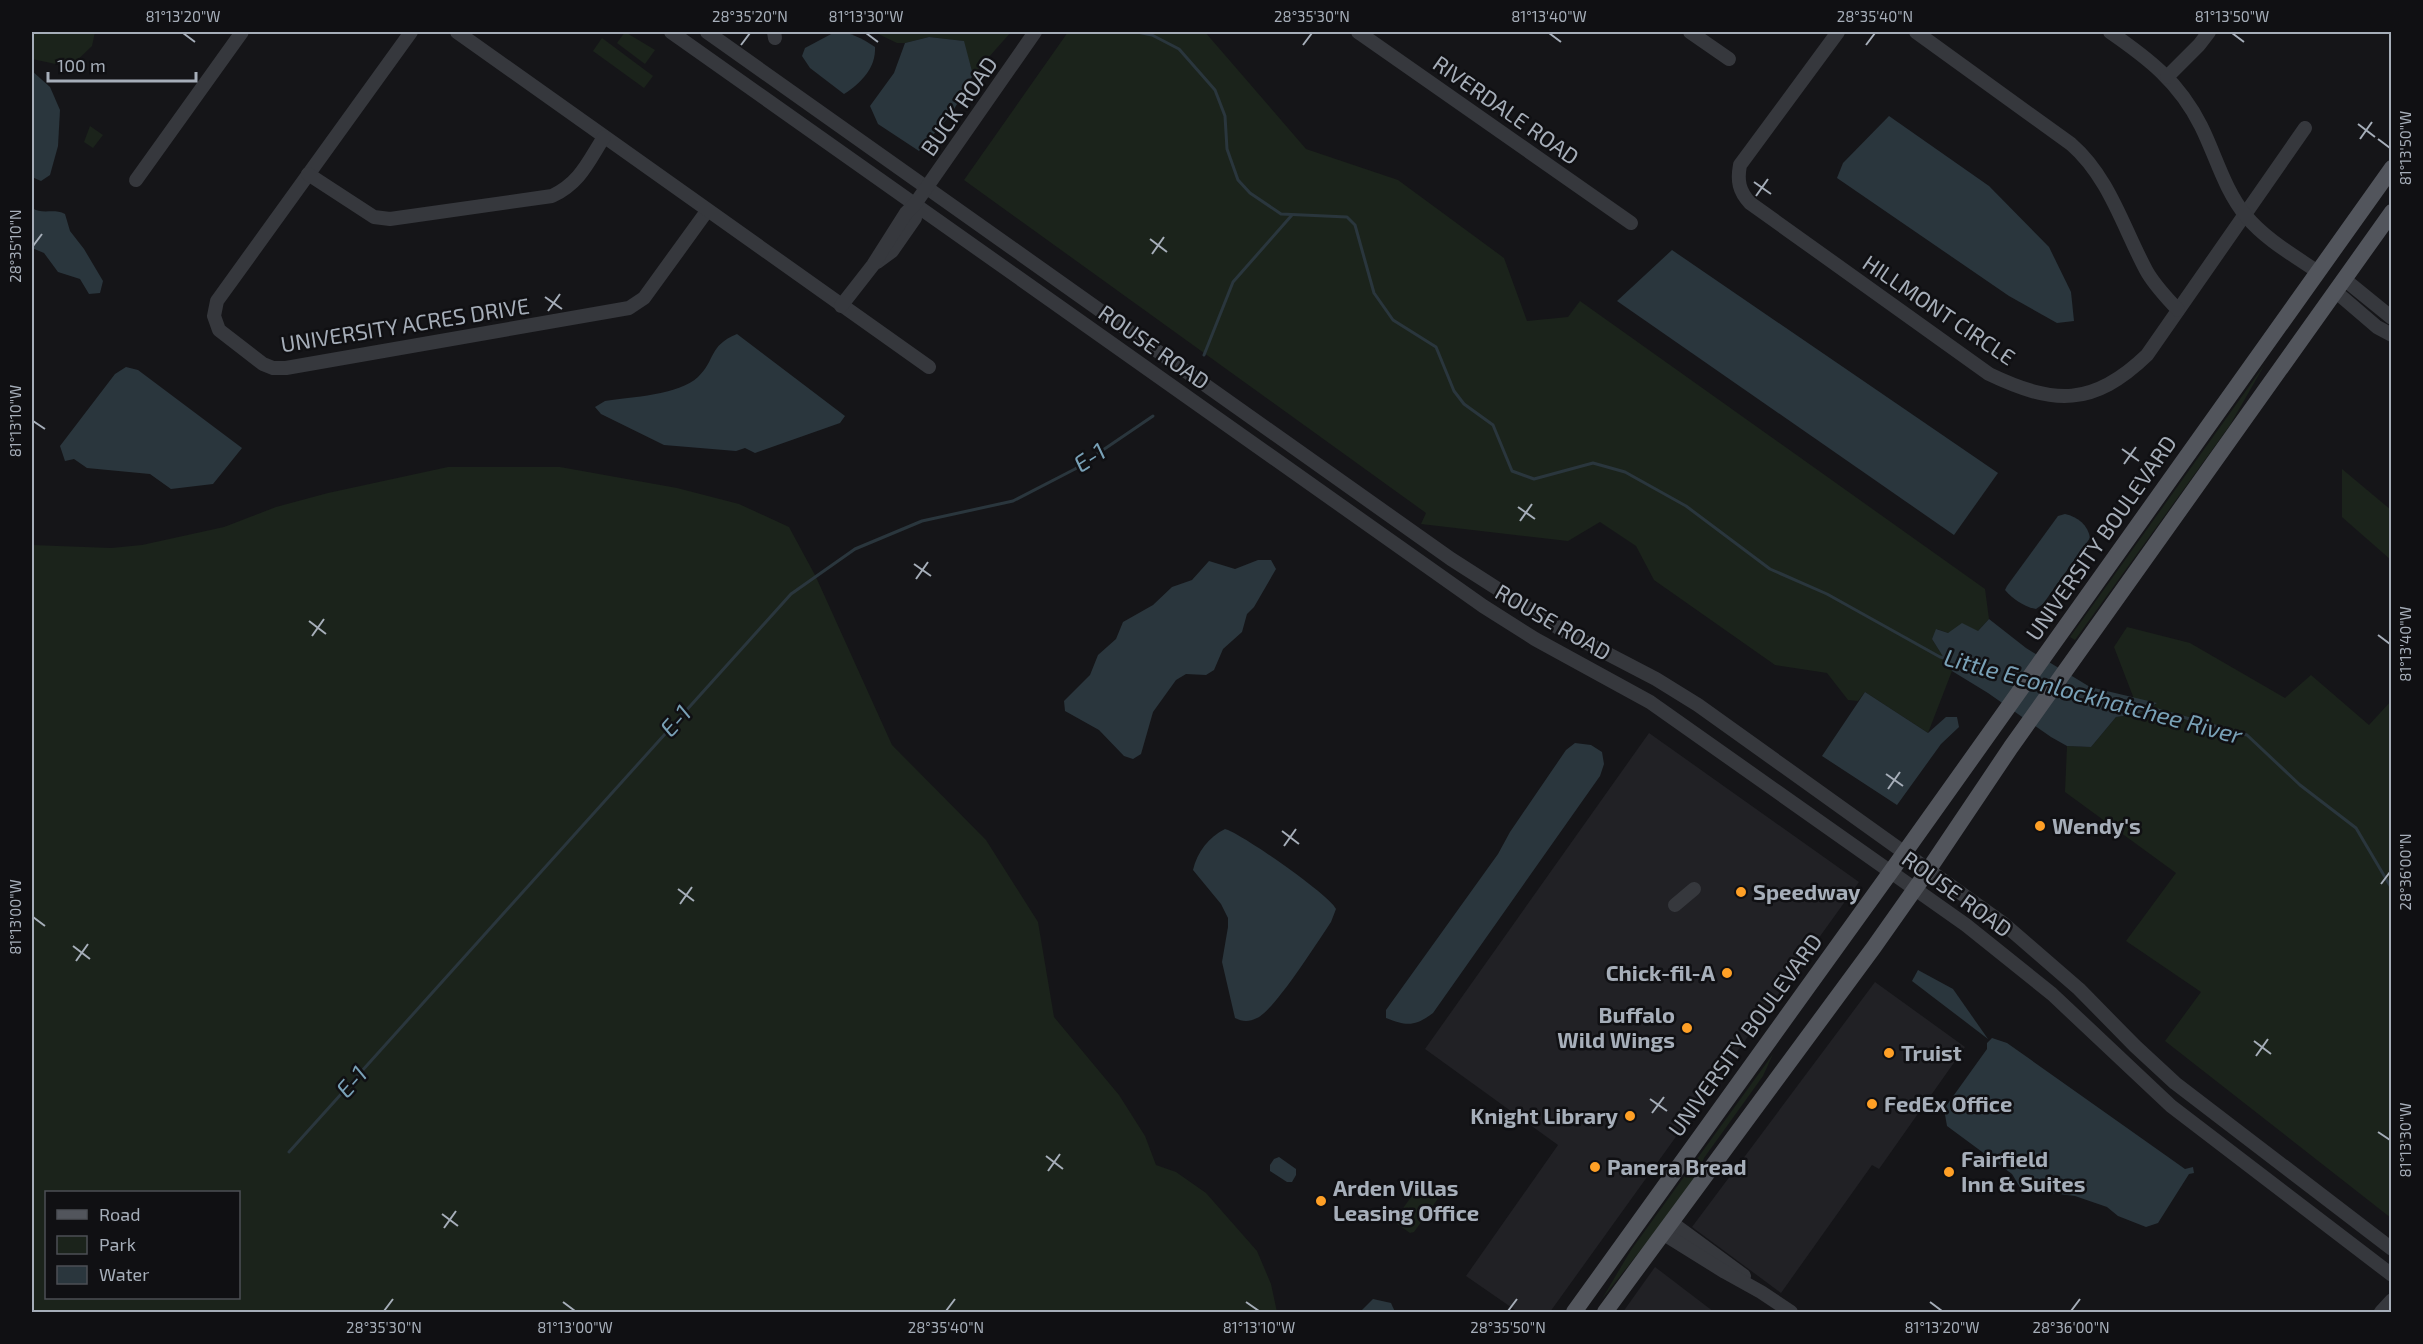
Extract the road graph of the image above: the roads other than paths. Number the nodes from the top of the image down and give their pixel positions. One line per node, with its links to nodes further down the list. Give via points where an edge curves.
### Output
1 (242, 32): 19 (street)
2 (411, 32): 18 (street, UNIVERSITY ACRES DRIVE)
3 (456, 32): 16 (street)
4 (671, 32): 21 (street, ROUSE ROAD)
5 (707, 32): 20 (street, ROUSE ROAD)
6 (1035, 32): 20 (street, BUCK ROAD)
7 (1358, 32): 25 (street, RIVERDALE ROAD)
8 (1690, 32): 13 (street)
9 (1838, 32): 30 (street, HILLMONT CIRCLE, via 1740,165 1738,179 1742,194 1750,203 1989,374 2021,389 2073,397 2101,389 2125,376 2146,355)
10 (1916, 32): 30 (street, via 2088,158 2147,272)
11 (2110, 32): 14 (street)
12 (2209, 32): 14 (street)
13 (1729, 59)
14 (2167, 77): 24 (street, via 2187,100 2229,192)
15 (2305, 128): 24 (street, HILLMONT CIRCLE)
16 (604, 137): 18 (street, via 578,178 568,189 552,196 390,219 374,217); 22 (street)
17 (2391, 168): 26 (main road, UNIVERSITY BOULEVARD)
18 (308, 174): 22 (street, UNIVERSITY ACRES DRIVE, via 217,301 214,316 219,330 273,368 629,308 644,298)
19 (136, 180)
20 (928, 187): 21 (street, BUCK ROAD); 35 (street, ROUSE ROAD)
21 (915, 204): 29 (street, BUCK ROAD, via 915,218); 36 (street, ROUSE ROAD)
22 (707, 211): 29 (street)
23 (2391, 213): 28 (main road, UNIVERSITY BOULEVARD)
24 (2245, 215): 27 (street, via 2260,232); 30 (street, HILLMONT CIRCLE)
25 (1631, 223)
26 (2348, 228): 27 (main road, UNIVERSITY BOULEVARD); 28 (main road, via 2333,265 2332,279)
27 (2318, 272): 32 (main road, via 2319,293); 37 (main road, UNIVERSITY BOULEVARD)
28 (2339, 285): 31 (street); 32 (main road, UNIVERSITY BOULEVARD); 33 (street, via 2377,327)
29 (841, 306): 34 (street)
30 (2178, 310)
31 (2391, 318)
32 (2308, 329): 38 (main road, UNIVERSITY BOULEVARD)
33 (2391, 335)
34 (929, 367)
35 (1495, 589): 36 (street); 37 (street, ROUSE ROAD, via 1698,705)
36 (1483, 606): 39 (street, ROUSE ROAD, via 1659,708)
37 (1905, 852): 38 (street, ROUSE ROAD); 39 (main road, UNIVERSITY BOULEVARD)
38 (1929, 869): 41 (main road, UNIVERSITY BOULEVARD); 44 (street, ROUSE ROAD, via 2040,953 2175,1083)
39 (1891, 872): 41 (street, ROUSE ROAD); 47 (main road, UNIVERSITY BOULEVARD)
40 (1694, 889): 42 (street)
41 (1915, 889): 43 (main road, UNIVERSITY BOULEVARD); 45 (street, ROUSE ROAD, via 2044,987 2211,1139)
42 (1674, 905)
43 (1668, 1228): 48 (main road, UNIVERSITY BOULEVARD); 49 (street, via 1725,1272)
44 (2391, 1250)
45 (2391, 1275)
46 (2391, 1300): 50 (street)
47 (1576, 1310)
48 (1605, 1312)
49 (1791, 1312)
50 (2381, 1312)

